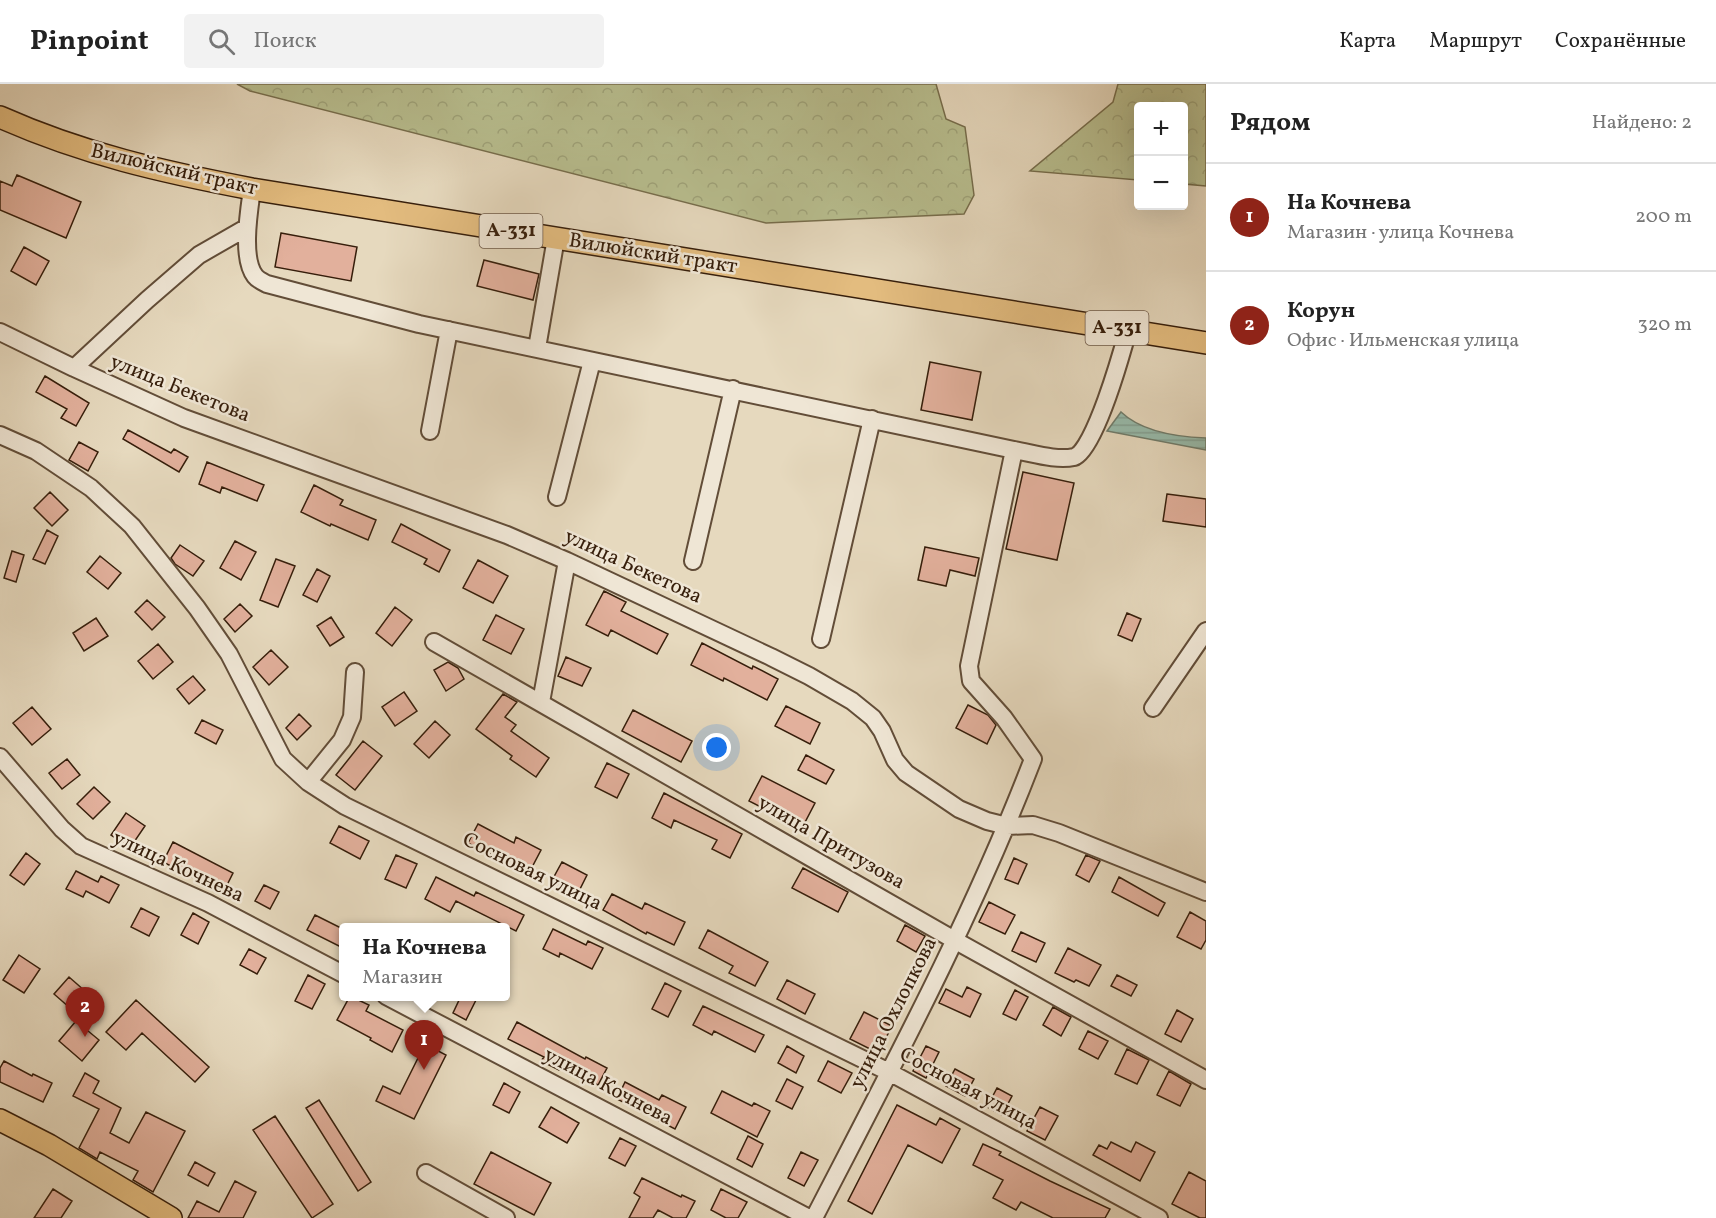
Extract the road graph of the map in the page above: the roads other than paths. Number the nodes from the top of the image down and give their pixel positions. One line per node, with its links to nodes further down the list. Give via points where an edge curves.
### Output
1 (0, 117): 2 (main road, Вилюйский тракт / А-331, via 66,144 139,166)
2 (252, 189): 3 (street); 4 (main road, Вилюйский тракт / А-331)
3 (246, 228): 5 (street, via 251,269 257,279); 11 (street, via 199,255)
4 (556, 238): 6 (main road, Вилюйский тракт / А-331); 9 (street)
5 (449, 330): 9 (street); 14 (street)
6 (1128, 330): 8 (main road, Вилюйский тракт / А-331); 16 (street, via 1118,367 1083,452 1063,458)
7 (0, 332): 11 (street, улица Бекетова)
8 (1206, 343)
9 (537, 348): 10 (street)
10 (592, 360): 12 (street); 17 (street)
11 (74, 368): 18 (street, улица Бекетова, via 184,418 507,535)
12 (732, 388): 13 (street); 19 (street)
13 (872, 419): 16 (street); 21 (street)
14 (430, 431)
15 (0, 435): 27 (street, Сосновая улица, via 36,451 91,488 132,526 229,654 283,759)
16 (1014, 450): 28 (street, улица Охлопкова, via 969,666 971,681 1004,717 1033,759)
17 (556, 497)
18 (567, 561): 24 (street); 28 (street, улица Бекетова, via 831,688 873,718 906,773 959,809)
19 (693, 561)
20 (1206, 631): 25 (street)
21 (821, 639)
22 (434, 642): 24 (street, улица Притузова)
23 (355, 672): 27 (street, via 352,717 342,740)
24 (541, 702): 30 (street, улица Притузова)
25 (1153, 708)
26 (0, 757): 31 (street, улица Кочнева, via 81,846 208,903)
27 (308, 782): 33 (street, Сосновая улица, via 345,806)
28 (1007, 826): 29 (street, улица Бекетова, via 1033,825 1059,833); 30 (street, улица Охлопкова)
29 (1206, 892)
30 (956, 941): 33 (street, улица Охлопкова); 34 (street, улица Притузова)
31 (339, 972)
32 (396, 1001): 39 (street, улица Кочнева)
33 (889, 1072): 39 (street, улица Охлопкова); 40 (street, Сосновая улица)
34 (1206, 1080)
35 (0, 1120): 37 (main road)
36 (426, 1173): 38 (street)
37 (171, 1218)
38 (506, 1218)
39 (812, 1218)
40 (1159, 1218)

